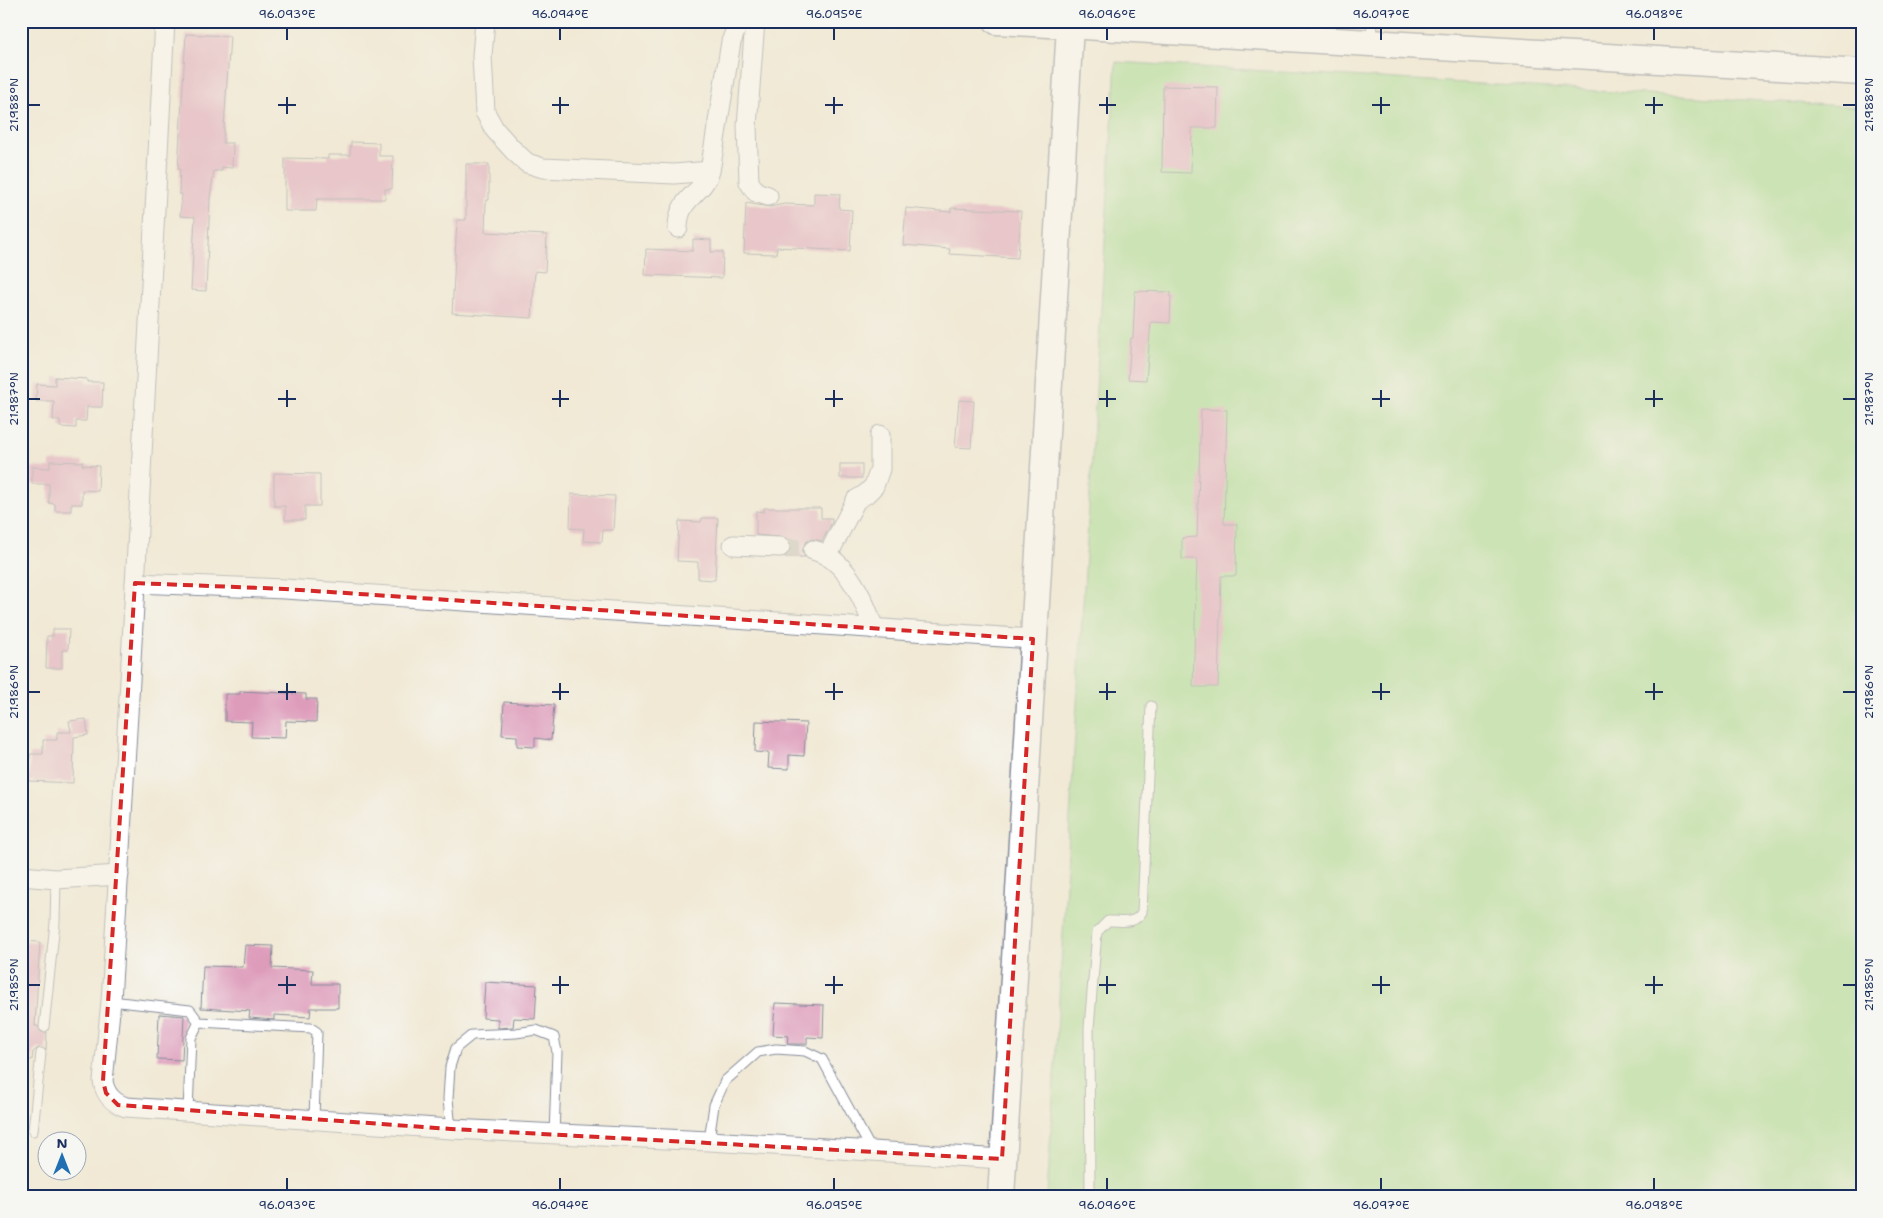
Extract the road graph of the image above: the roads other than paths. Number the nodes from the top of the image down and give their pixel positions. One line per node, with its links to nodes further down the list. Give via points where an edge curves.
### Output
1 (164, 21): 16 (street)
2 (485, 21): 10 (street, via 482,56 485,112 495,130 527,163 543,168 588,171 674,174)
3 (739, 21): 10 (street, via 731,42)
4 (755, 21): 11 (street, via 747,126 749,182 756,192)
5 (997, 21): 6 (street)
6 (1070, 23): 7 (street); 18 (street)
7 (1188, 26): 8 (street)
8 (1372, 32): 9 (street)
9 (1862, 72)
10 (710, 171): 12 (street, via 706,182 679,211)
11 (768, 196)
12 (678, 228)
13 (880, 435): 17 (street, via 880,469 874,486 856,500 820,553 857,588)
14 (733, 545): 15 (street)
15 (780, 547)
16 (135, 583): 17 (street, via 294,589); 20 (street)
17 (874, 629): 18 (street)
18 (1034, 639): 34 (street)
19 (1151, 706): 36 (lane, via 1142,912 1139,917 1126,922 1108,921 1097,932 1089,1028)
20 (118, 875): 22 (street); 23 (street)
21 (21, 876): 22 (street)
22 (56, 878): 25 (lane, via 55,923)
23 (111, 1001): 24 (lane, via 190,1010); 27 (street, via 103,1081 106,1092 118,1105 126,1107)
24 (199, 1022): 27 (lane, via 191,1038); 28 (lane, via 311,1028 317,1032)
25 (44, 1027)
26 (41, 1053): 30 (lane)
27 (188, 1111): 28 (street)
28 (314, 1119): 29 (street)
29 (451, 1129): 31 (street); 31 (lane, via 448,1099 450,1067 456,1048 472,1035 536,1030 554,1036 557,1052)
30 (33, 1131)
31 (554, 1135): 32 (street)
32 (710, 1141): 33 (street); 33 (lane, via 714,1105 725,1081 758,1052 776,1049 805,1051 822,1059)
33 (872, 1151): 34 (street)
34 (1002, 1159): 35 (street)
35 (1001, 1197)
36 (1090, 1197)

